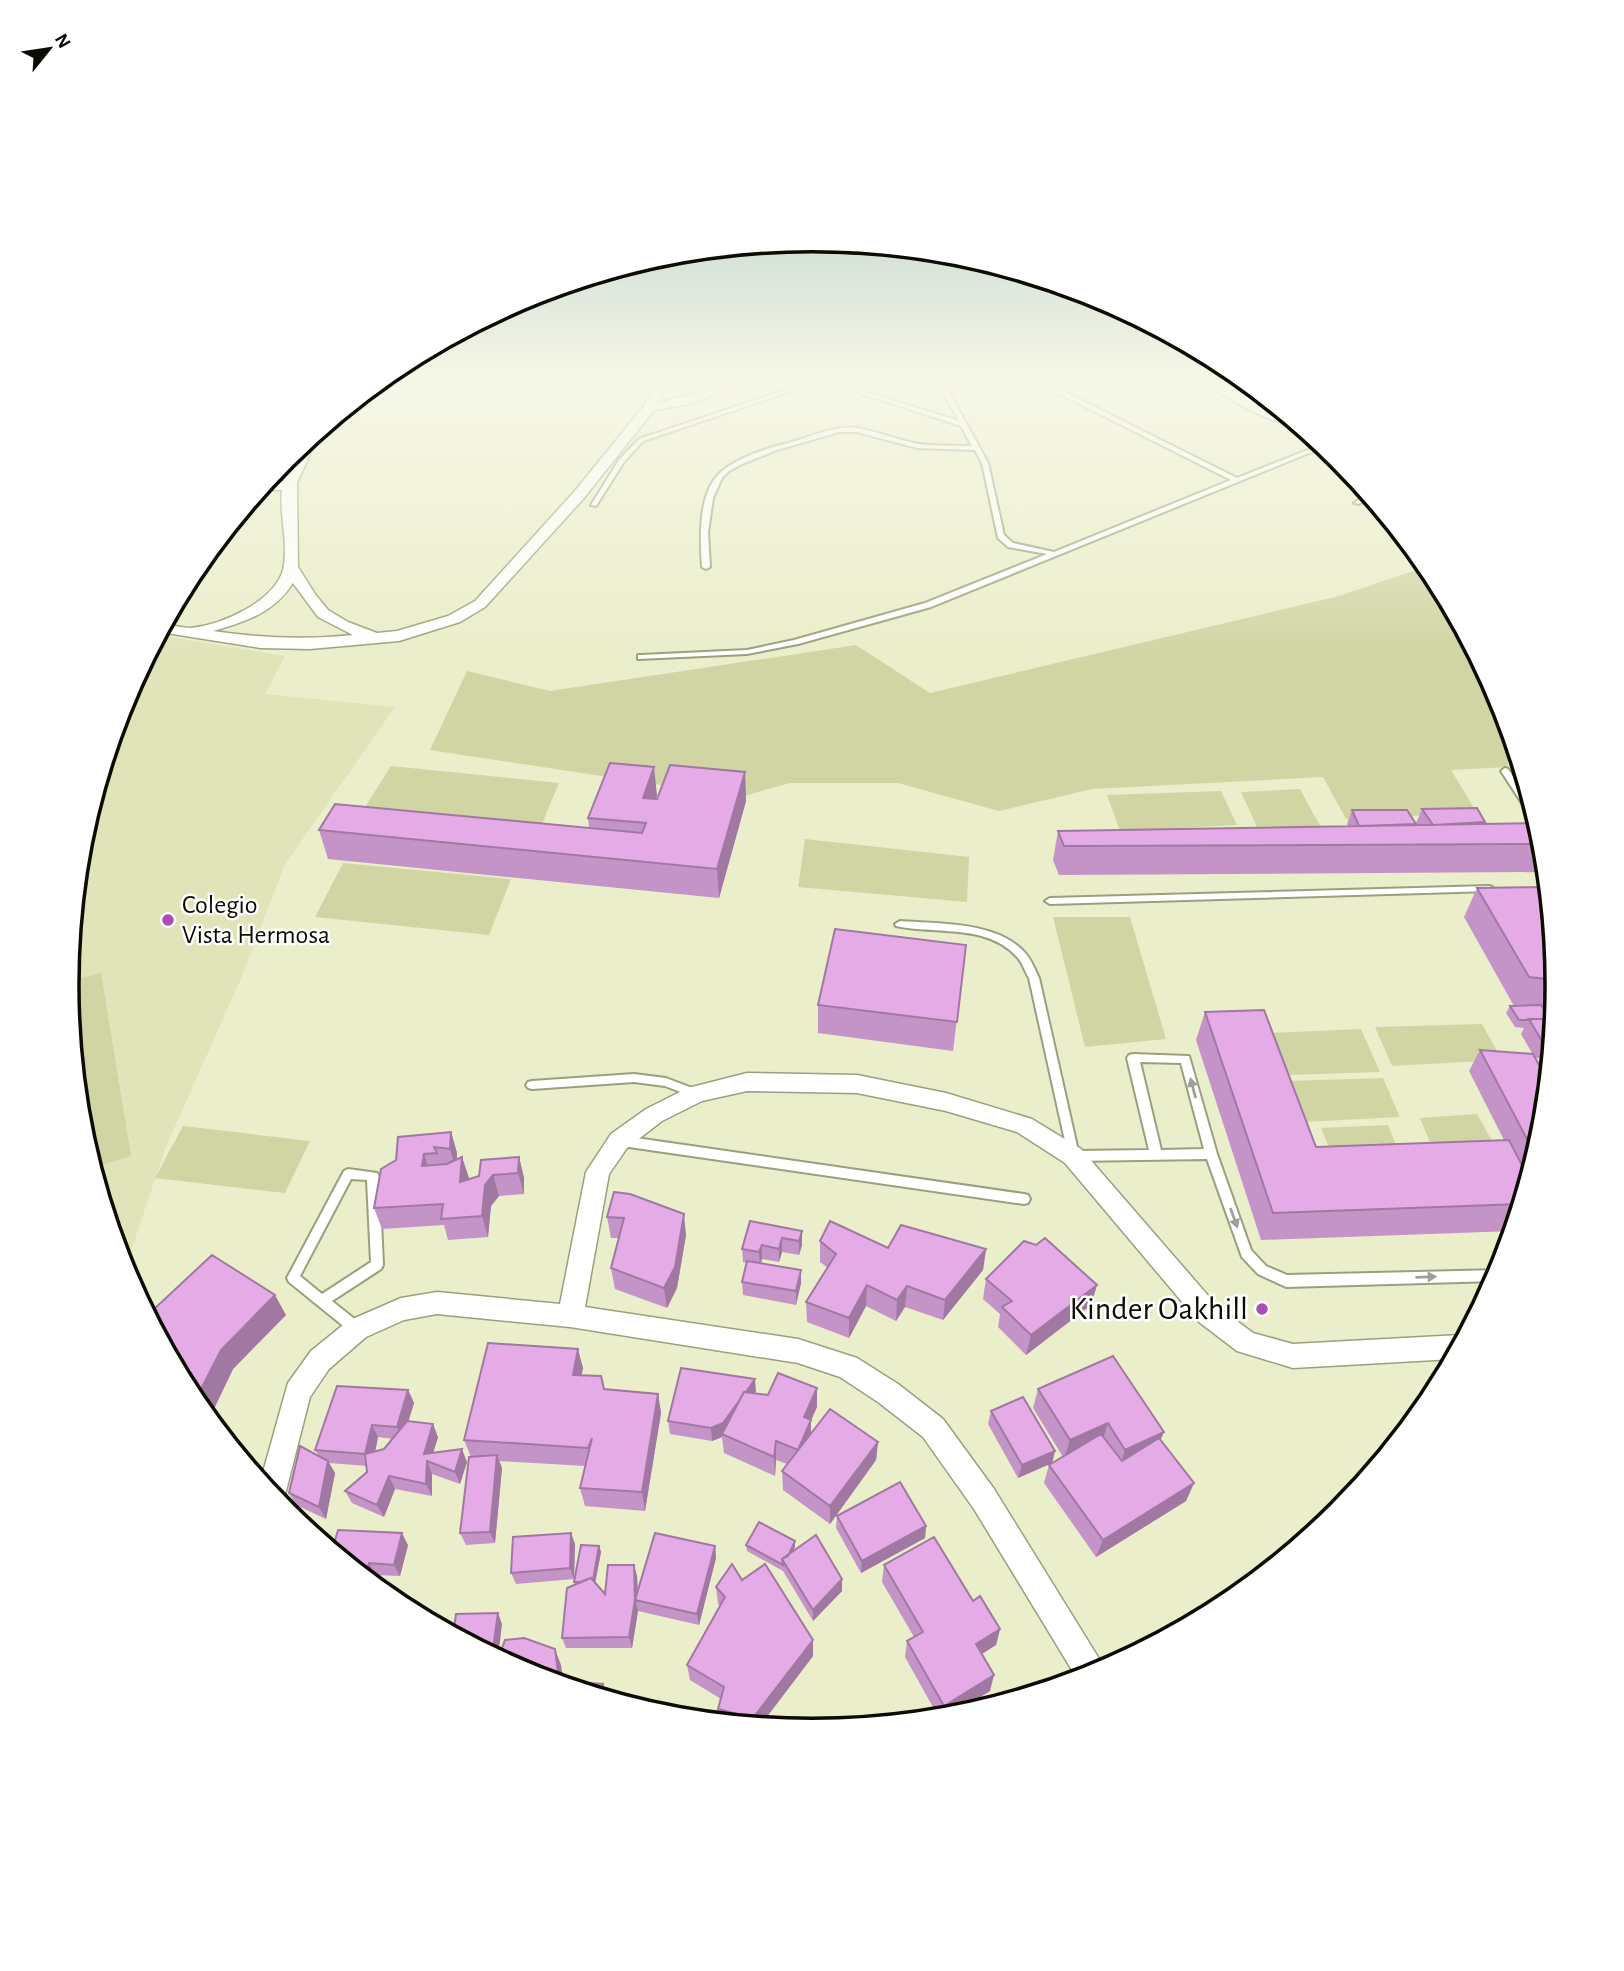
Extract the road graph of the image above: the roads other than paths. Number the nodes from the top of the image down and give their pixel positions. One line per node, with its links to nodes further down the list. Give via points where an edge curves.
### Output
1 (295, 472): 9 (street)
2 (598, 472): 17 (street, via 480,604 423,631)
3 (614, 472): 11 (lane)
4 (723, 472): 13 (lane, via 710,496 703,542)
5 (987, 472): 12 (lane, via 1001,536 1011,545)
6 (1220, 472): 8 (lane)
7 (1256, 472): 8 (lane)
8 (1236, 480): 12 (lane)
9 (290, 485): 10 (street); 14 (street)
10 (276, 486)
11 (594, 505)
12 (1051, 553): 18 (lane, via 928,605 795,642 747,652)
13 (706, 567)
14 (292, 569): 16 (street, via 274,597 259,608); 17 (street, via 312,604 336,625)
15 (171, 629): 16 (street)
16 (192, 632): 17 (street, via 261,643)
17 (376, 639)
18 (641, 657)
19 (1505, 771): 20 (lane)
20 (1518, 790)
21 (1506, 888): 22 (lane)
22 (1050, 901)
23 (900, 924): 29 (lane, via 973,930 999,938 1021,955 1034,978)
24 (532, 1085): 25 (lane, via 634,1078 666,1082)
25 (696, 1094): 26 (street, via 654,1115); 29 (street, via 747,1082 857,1084 946,1102 1024,1125)
26 (619, 1140): 30 (lane); 33 (street, via 598,1172)
27 (1156, 1154): 28 (lane); 28 (lane, one-way to 27, via 1185,1059 1133,1058); 29 (lane)
28 (1210, 1154): 31 (lane, one-way to 31, via 1246,1253 1262,1270 1286,1281)
29 (1073, 1156): 35 (street, via 1208,1314 1246,1343 1293,1356)
30 (1024, 1199)
31 (1485, 1275)
32 (321, 1301): 32 (lane, via 377,1265 373,1176 348,1174 293,1278); 34 (lane)
33 (570, 1316): 34 (street, via 436,1303 401,1309); 37 (street, via 798,1351 848,1367 888,1393 933,1428 984,1499)
34 (357, 1329): 36 (street, via 320,1360 298,1392)
35 (1449, 1348)
36 (274, 1483)
37 (1087, 1665)

